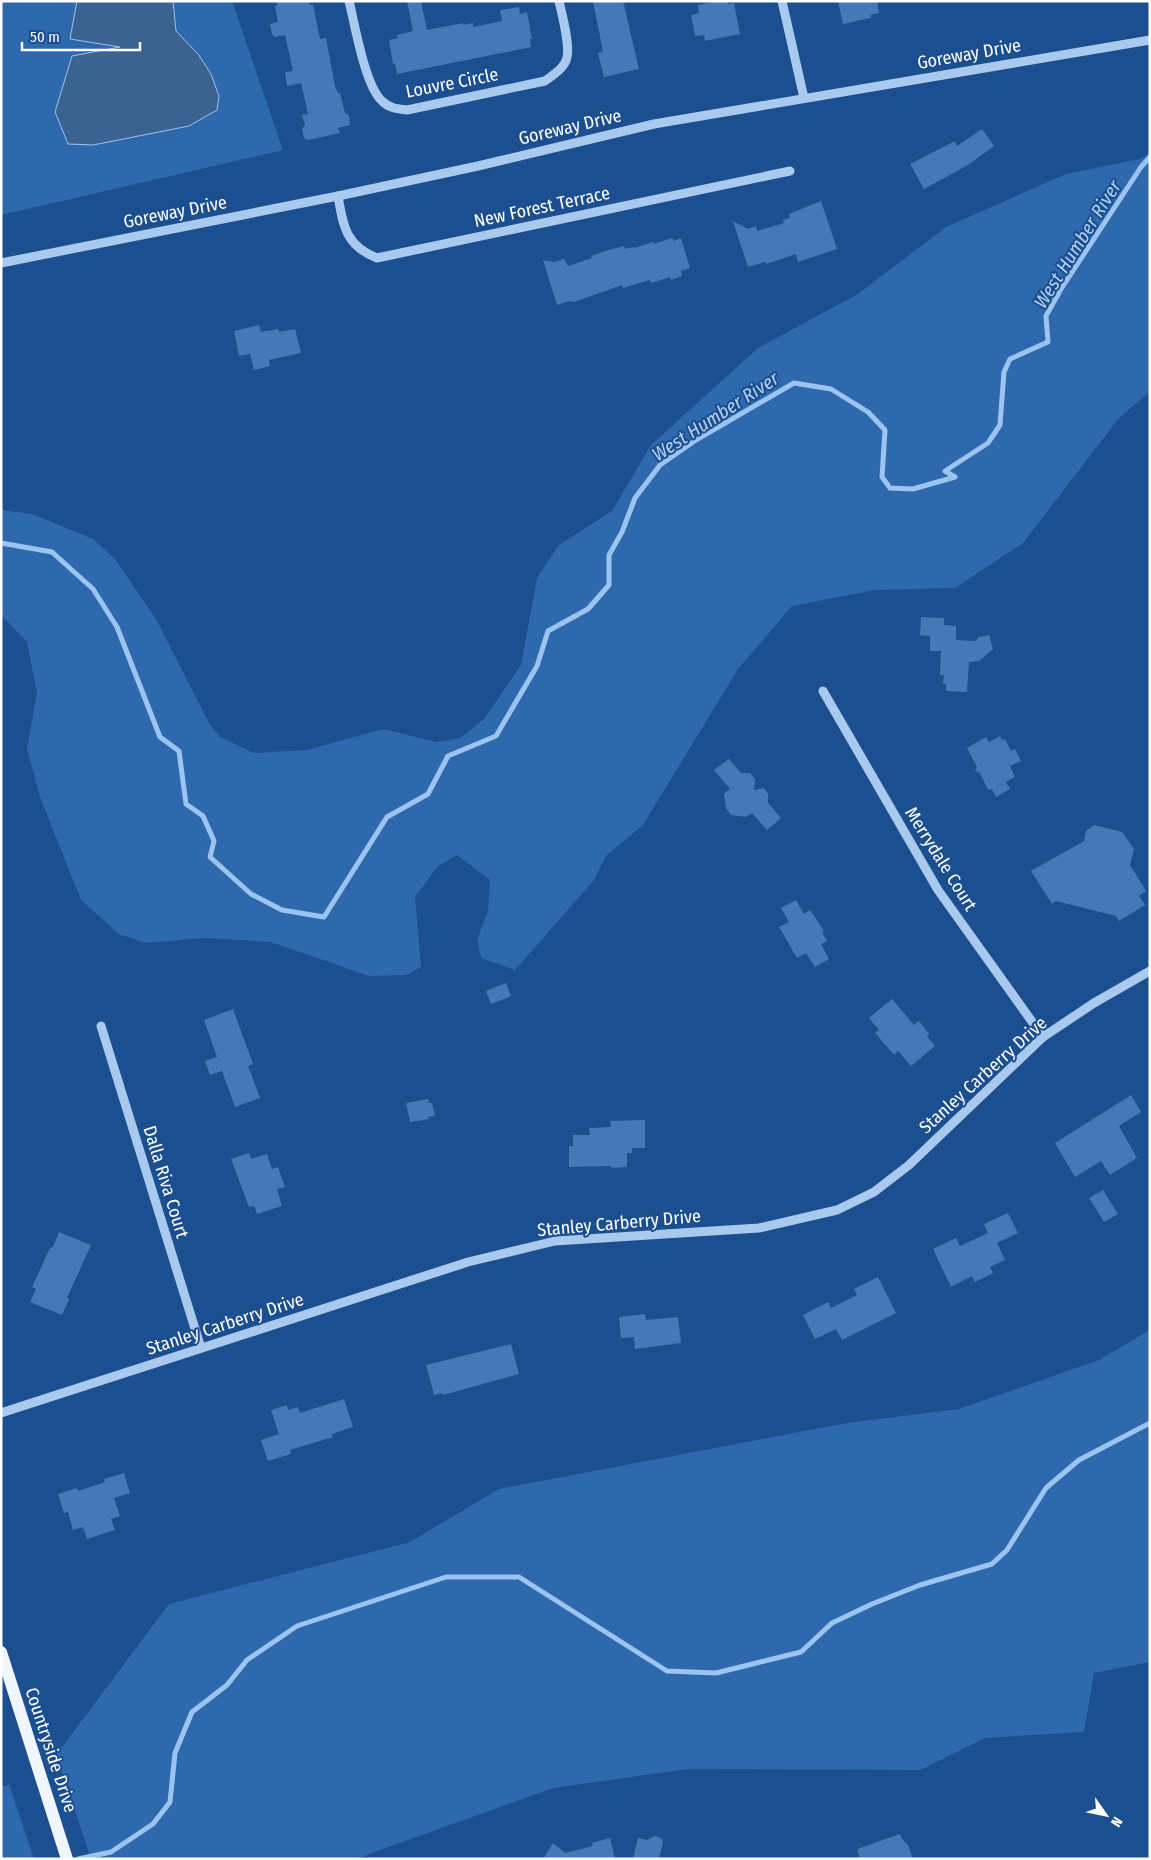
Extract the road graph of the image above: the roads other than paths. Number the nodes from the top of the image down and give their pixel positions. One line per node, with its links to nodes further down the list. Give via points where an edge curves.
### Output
1 (349, 1): 2 (street, Louvre Circle, via 373,89 391,108 407,110 546,80 559,71 568,58)
2 (559, 1)
3 (782, 1): 5 (street)
4 (1150, 40): 5 (street, Goreway Drive)
5 (804, 98): 7 (street, Goreway Drive, via 654,124)
6 (790, 172): 7 (street, New Forest Terrace, via 377,258 365,254 347,233)
7 (338, 196): 8 (street, Goreway Drive)
8 (1, 263)
9 (823, 691): 12 (street, Merrydale Court, via 938,890)
10 (1150, 971): 12 (street, Stanley Carberry Drive)
11 (101, 1026): 13 (street, Dalla Riva Court)
12 (1043, 1037): 13 (street, Stanley Carberry Drive, via 909,1165 874,1192 837,1210 759,1228 555,1241 468,1262)
13 (201, 1348): 14 (street, Stanley Carberry Drive)
14 (1, 1413)
15 (1, 1652): 16 (main road, Countryside Drive)
16 (67, 1859)

